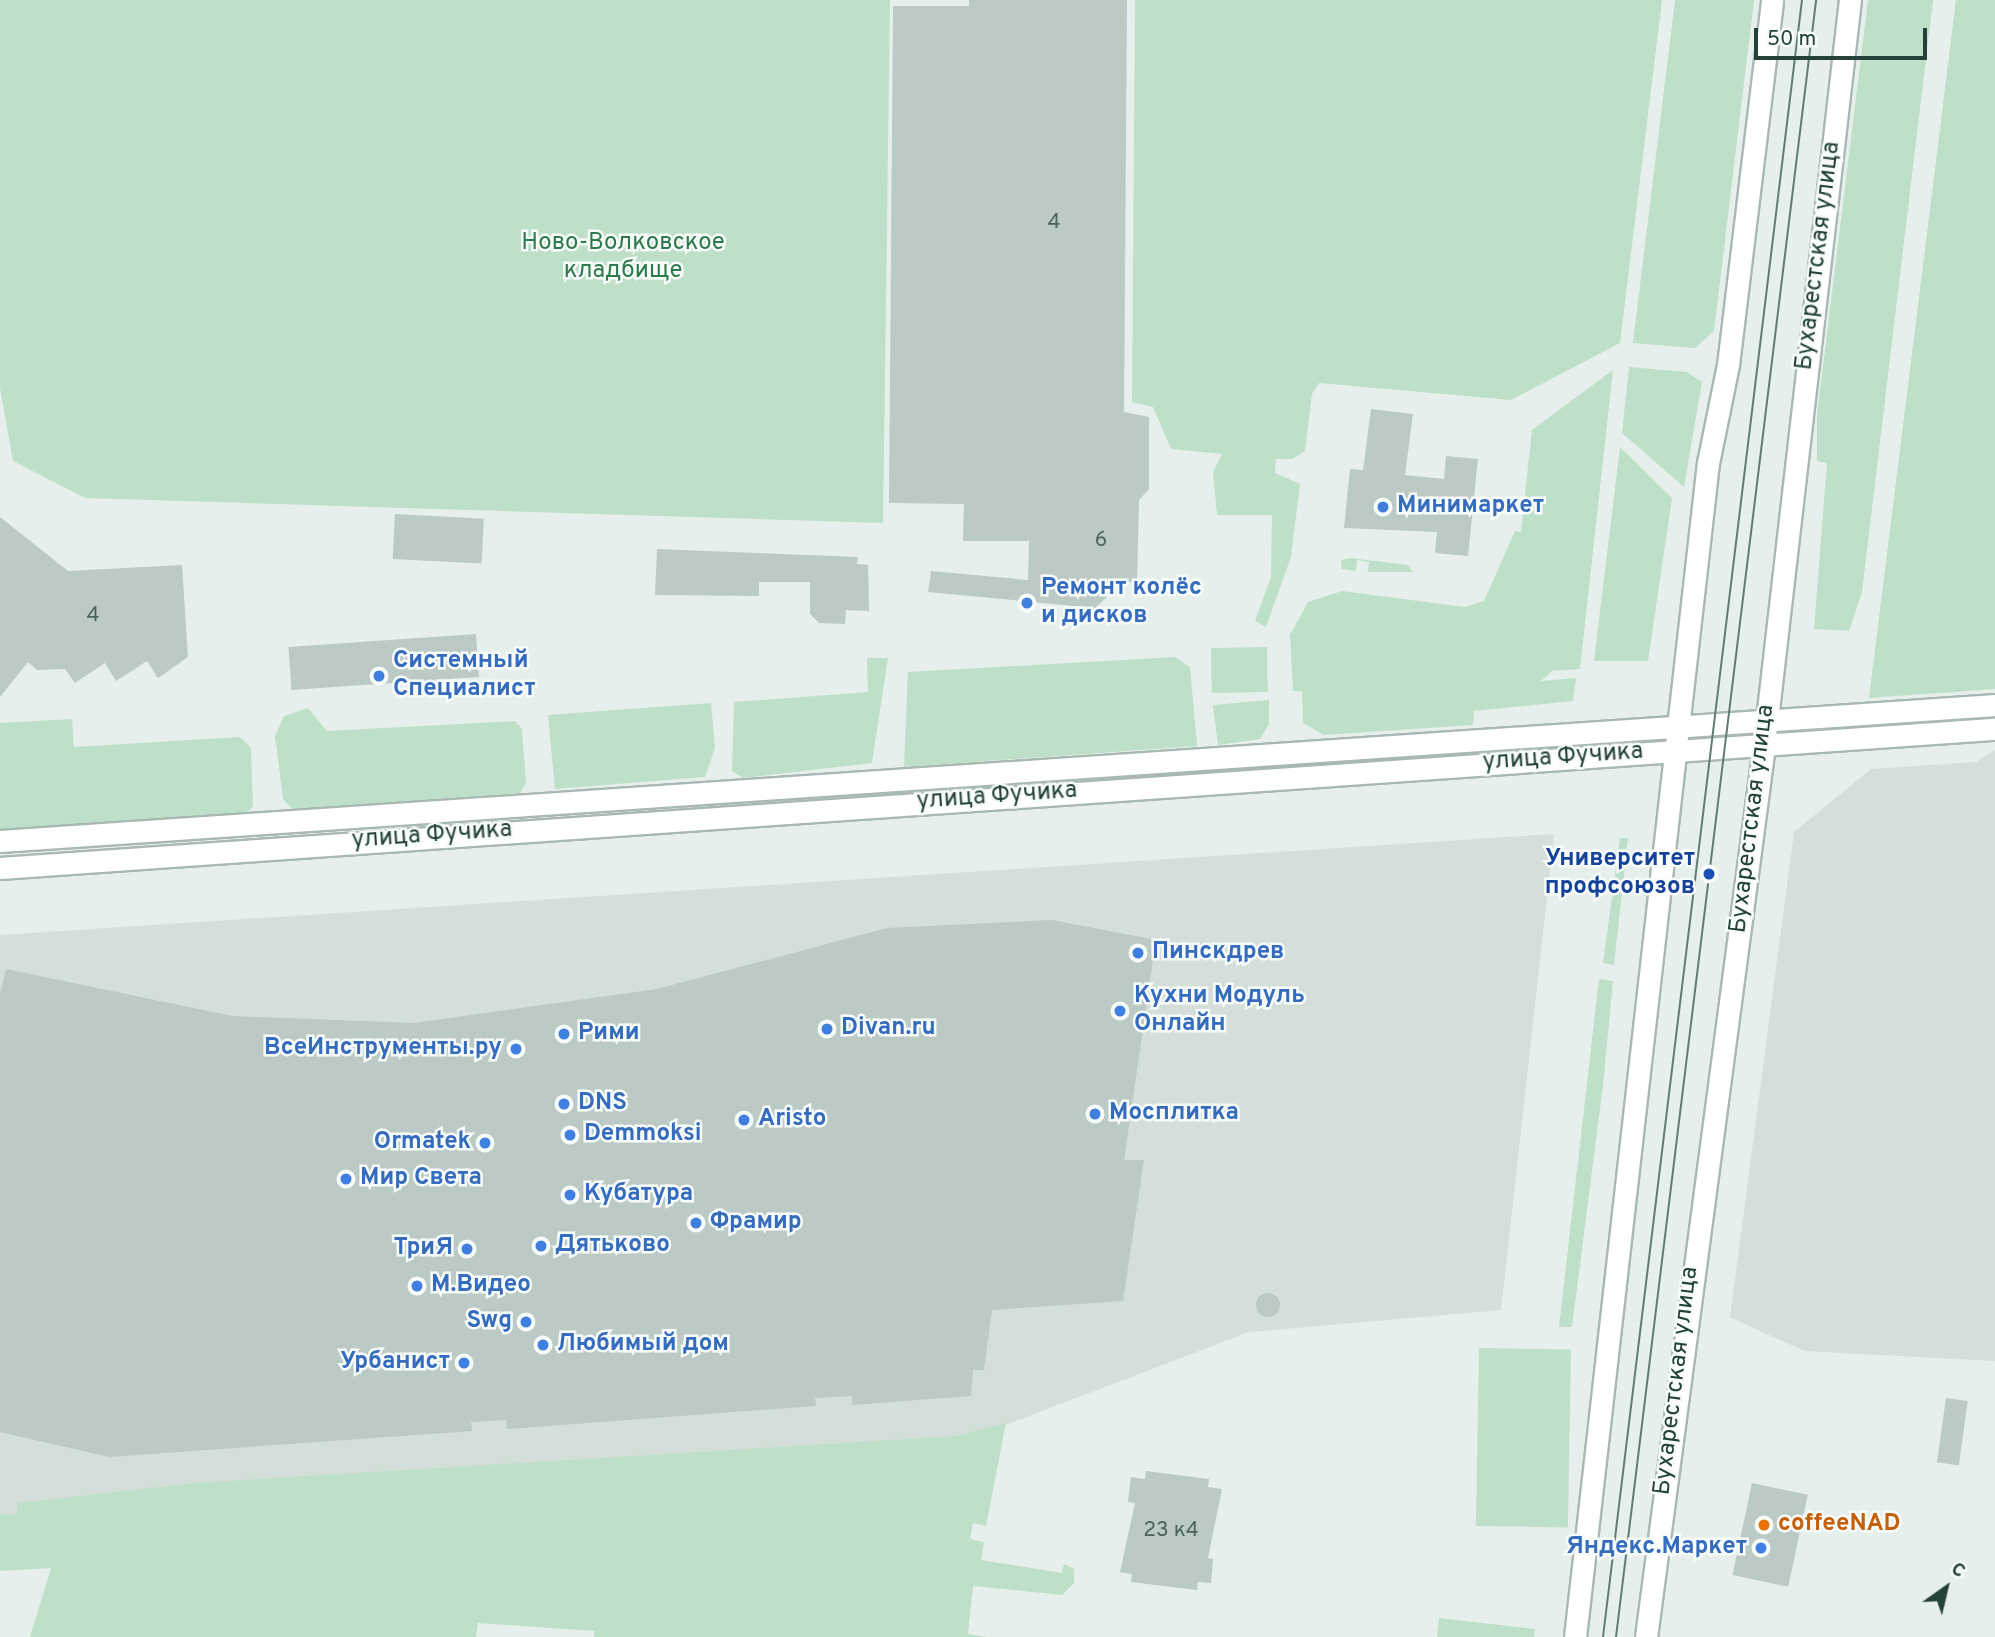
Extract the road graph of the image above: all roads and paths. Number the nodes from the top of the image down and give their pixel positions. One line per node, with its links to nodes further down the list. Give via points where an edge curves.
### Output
1 (1772, 0): 5 (street)
2 (1850, 0): 4 (street, Бухарестская улица)
3 (1995, 705): 4 (street, улица Фучика)
4 (1765, 721): 5 (street, улица Фучика); 7 (street, Бухарестская улица)
5 (1677, 728): 8 (street); 9 (street, улица Фучика)
6 (1995, 729): 7 (street, улица Фучика)
7 (1764, 745): 8 (street, улица Фучика); 12 (street, Бухарестская улица)
8 (1674, 751): 10 (street, улица Фучика); 11 (street)
9 (0, 841)
10 (0, 868)
11 (1575, 1637)
12 (1646, 1637)

